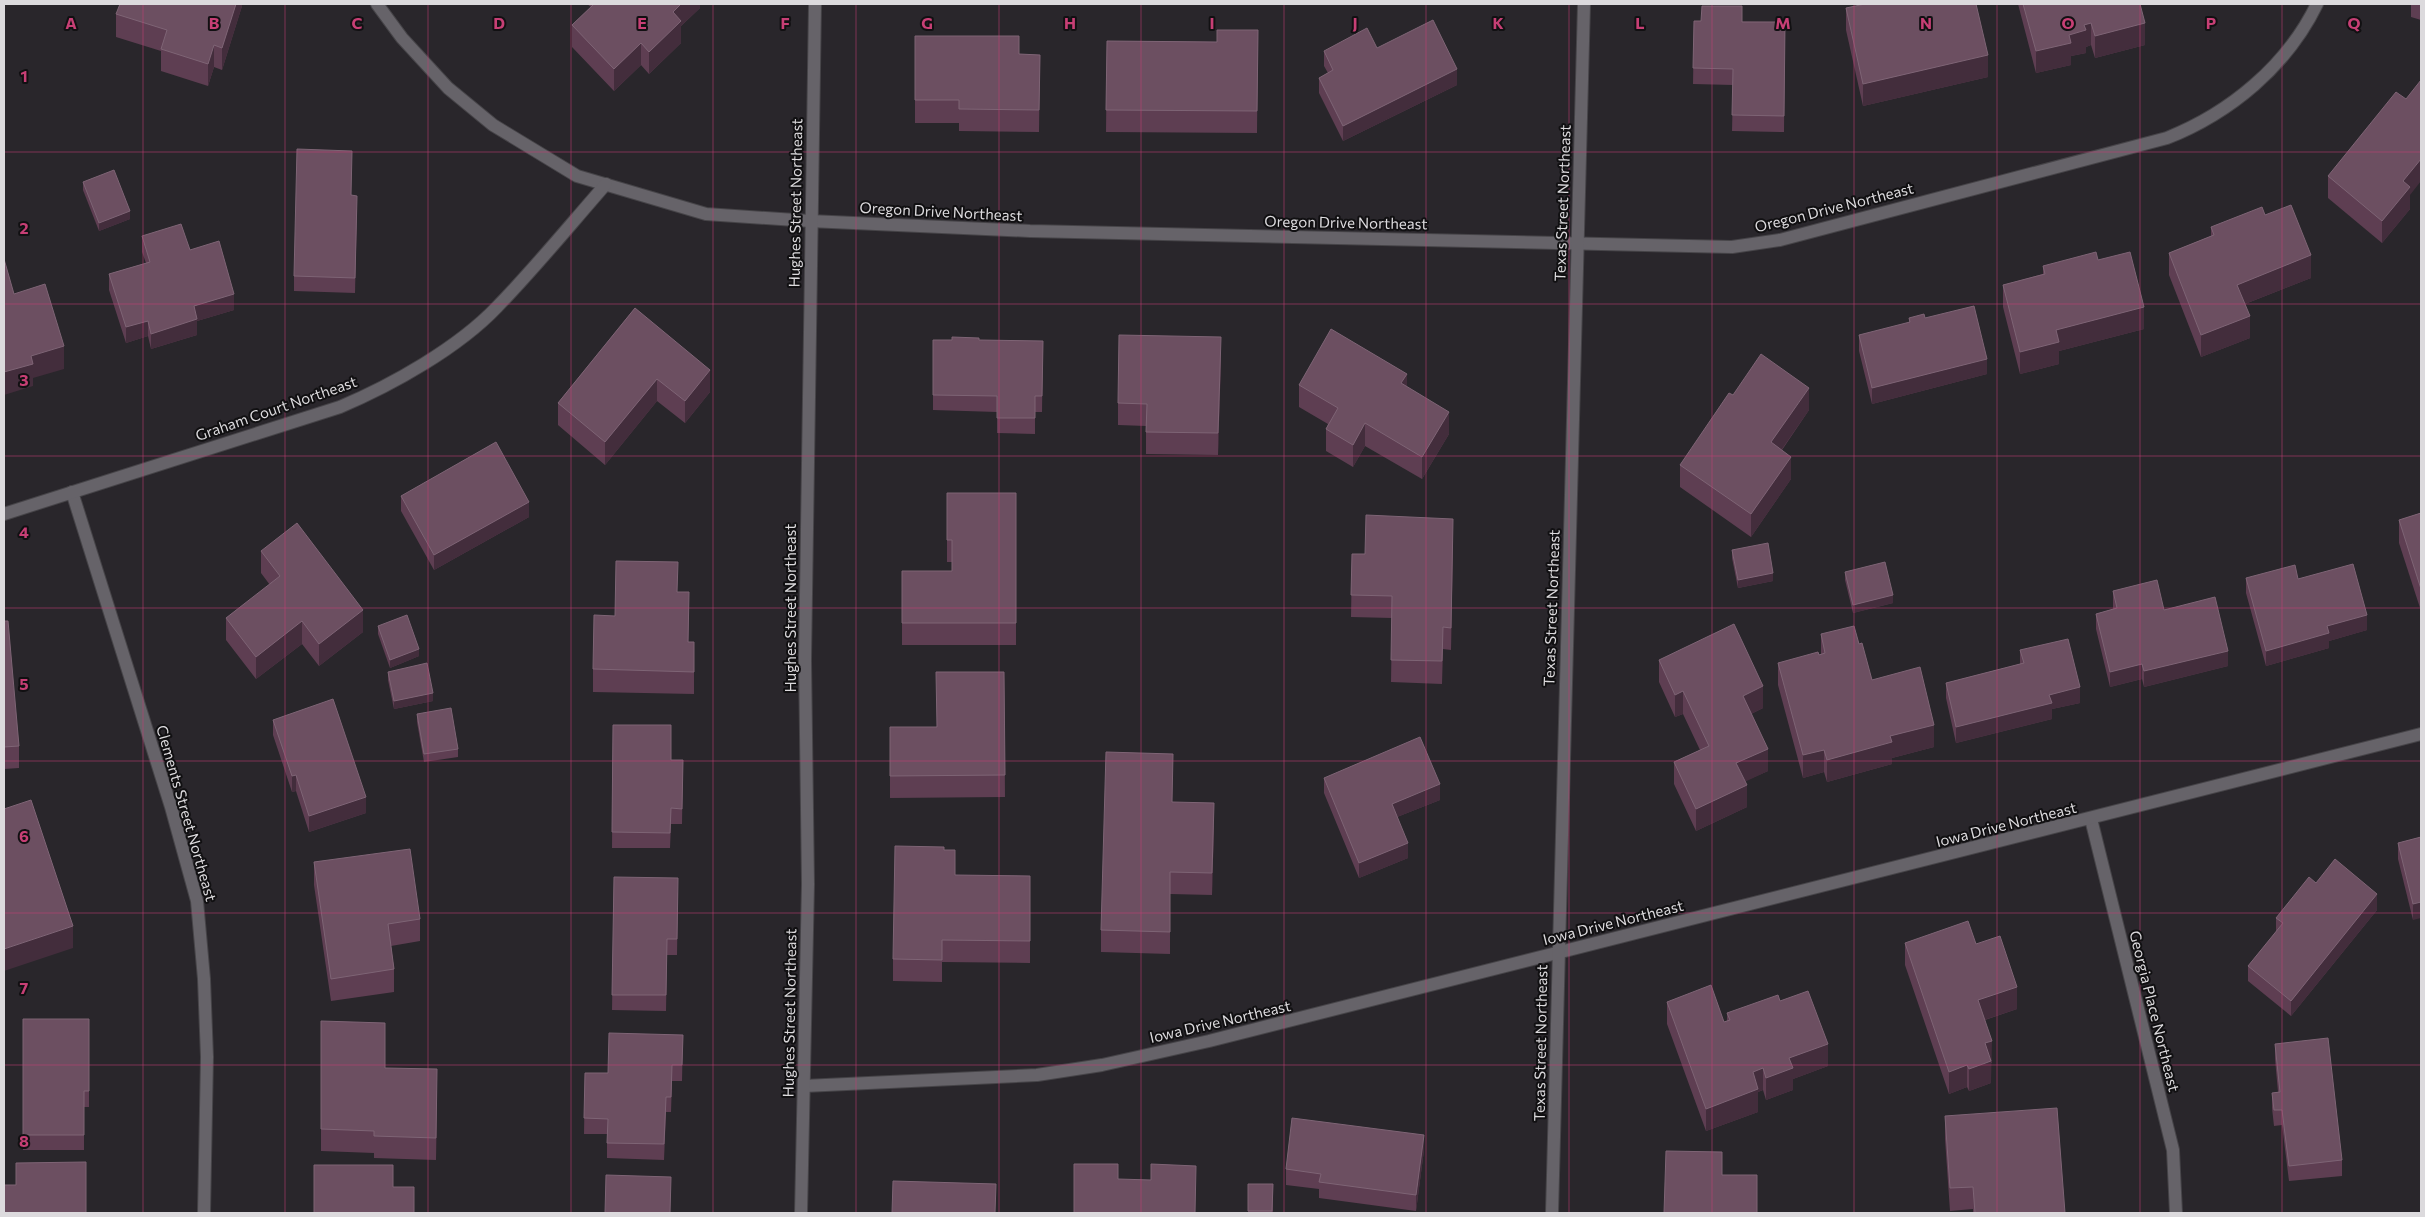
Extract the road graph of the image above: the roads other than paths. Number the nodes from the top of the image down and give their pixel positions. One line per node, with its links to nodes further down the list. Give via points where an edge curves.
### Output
1 (377, 4): 5 (street, Oregon Drive Northeast, via 402,38 448,88 493,125 577,176)
2 (815, 4): 6 (street, Hughes Street Northeast)
3 (1584, 4): 7 (street, Texas Street Northeast)
4 (2317, 4): 7 (street, Oregon Drive Northeast, via 2270,70 2243,96 2194,128 2167,138 1780,240 1732,247)
5 (606, 184): 6 (street, Oregon Drive Northeast, via 706,214); 8 (street, Graham Court Northeast, via 496,308 451,345 376,391 340,407)
6 (810, 221): 7 (street, Oregon Drive Northeast, via 1030,231); 13 (street, Hughes Street Northeast, via 805,660 808,884)
7 (1578, 244): 12 (street, Texas Street Northeast)
8 (72, 492): 9 (street, Graham Court Northeast); 14 (street, Clements Street Northeast, via 171,807 197,901 207,1057)
9 (4, 514)
10 (2421, 734): 11 (street, Iowa Drive Northeast)
11 (2091, 819): 12 (street, Iowa Drive Northeast); 17 (street, Georgia Place Northeast, via 2173,1150)
12 (1558, 953): 13 (street, Iowa Drive Northeast, via 1208,1042 1102,1065 1037,1075); 16 (street, Texas Street Northeast)
13 (804, 1086): 15 (street, Hughes Street Northeast)
14 (204, 1213)
15 (801, 1213)
16 (1552, 1213)
17 (2176, 1213)

